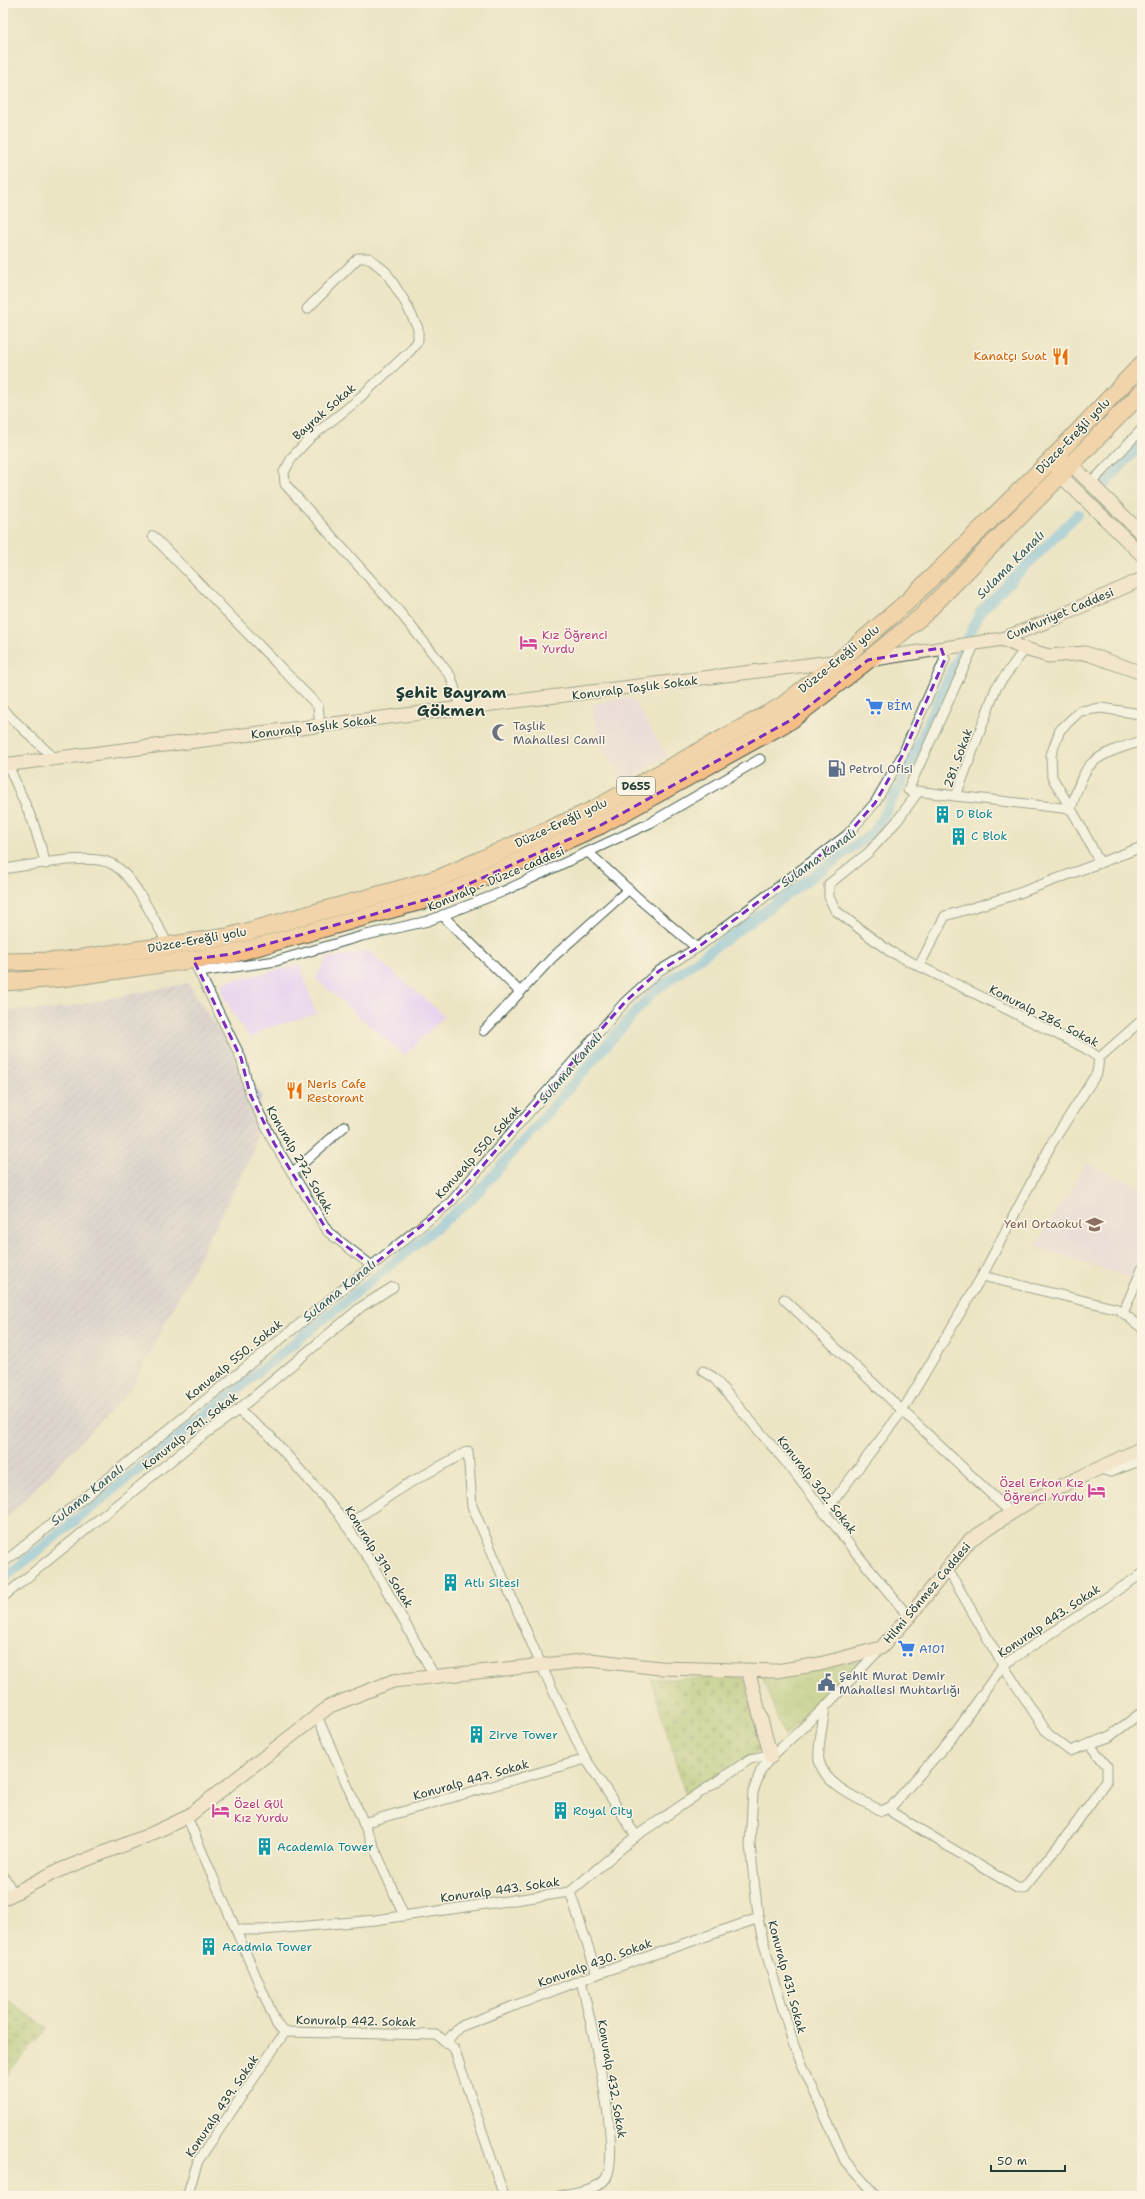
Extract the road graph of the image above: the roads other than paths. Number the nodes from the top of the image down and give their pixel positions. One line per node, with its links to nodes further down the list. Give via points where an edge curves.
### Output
1 (307, 309): 19 (street, Bayrak Sokak, via 358,258 369,258 386,272 418,328 418,342 410,351 354,403 310,438 293,456 284,472 285,484 398,610 439,661 451,677)
2 (1142, 364): 5 (highway, Düzce-Ereğli yolu / D655)
3 (1142, 392): 6 (highway, Düzce-Ereğli yolu)
4 (1142, 429): 7 (street)
5 (1054, 457): 6 (street); 17 (highway, Düzce-Ereğli yolu / D655, via 906,602)
6 (1066, 471): 7 (street); 10 (street); 16 (highway, Düzce-Ereğli yolu, via 922,616)
7 (1091, 483): 8 (street)
8 (1142, 534)
9 (154, 536): 22 (street, via 318,706)
10 (1142, 555)
11 (1142, 579): 12 (street, Cumhuriyet Caddesi)
12 (1002, 639): 13 (street, Cumhuriyet Caddesi); 15 (street)
13 (975, 643): 14 (street, Cumhuriyet Caddesi); 27 (street, via 908,790)
14 (943, 647): 16 (street, Cumhuriyet Caddesi); 38 (street, Konuealp 550. Sokak, via 945,659 902,756 875,803 847,835)
15 (1025, 649): 18 (street, via 1049,656 1085,652); 28 (street, 281. Sokak, via 996,688)
16 (868, 660): 40 (highway, Düzce-Ereğli yolu, via 791,720 601,825 446,894)
17 (839, 661): 19 (street, Konuralp Taşlık Sokak); 37 (highway, Düzce-Ereğli yolu / D655, via 782,706 593,810 440,878 228,937)
18 (1142, 673)
19 (461, 709): 22 (street, Konuralp Taşlık Sokak)
20 (3, 710): 24 (street)
21 (1142, 716): 29 (street, via 1101,708 1080,711 1060,730 1051,755 1052,777)
22 (320, 726): 24 (street, Konuralp Taşlık Sokak)
23 (1142, 741): 29 (street, via 1112,751 1090,766 1077,790)
24 (55, 759): 26 (street, Konuralp Taşlık Sokak)
25 (760, 759): 31 (street, Konuralp - Düzce caddesi, via 650,823)
26 (6, 765): 33 (street, via 33,822)
27 (918, 792): 28 (street); 41 (street, Konuralp 286. Sokak, via 897,821 869,852 829,884 829,896 835,910 889,951)
28 (956, 796): 29 (street, 281. Sokak)
29 (1071, 809): 32 (street)
30 (1142, 847): 32 (street)
31 (588, 852): 35 (street); 36 (street, Konuralp - Düzce caddesi, via 502,892)
32 (1100, 863): 41 (street, via 1010,896 945,916)
33 (46, 864): 34 (street); 37 (street, via 84,858 112,864 132,883)
34 (3, 869)
35 (628, 889): 38 (street); 43 (street, via 552,958)
36 (442, 915): 40 (street, Konuralp - Düzce caddesi, via 276,961); 43 (street)
37 (169, 946): 39 (highway, Düzce-Ereğli yolu / D655, via 61,961)
38 (696, 948): 49 (street, Konuealp 550. Sokak, via 659,971 625,1002 451,1202)
39 (3, 962)
40 (196, 966): 42 (highway, Düzce-Ereğli yolu); 48 (street, Konuralp 272. Sokak., via 241,1058 250,1094 260,1116)
41 (919, 966): 46 (street, Konuralp 286. Sokak, via 1085,1048)
42 (3, 982)
43 (520, 992): 45 (street)
44 (1142, 1020): 46 (street)
45 (484, 1031)
46 (1099, 1058): 51 (street, Konuralp 286. Sokak, via 1097,1073 1052,1144)
47 (345, 1126): 48 (street)
48 (292, 1173): 49 (street, Konuralp 272. Sokak., via 328,1232)
49 (372, 1266): 65 (street, Konuealp 550. Sokak)
50 (1142, 1269): 54 (street)
51 (982, 1276): 54 (street, via 1110,1307); 58 (street, Konuralp 286. Sokak)
52 (393, 1287): 57 (street, Konuralp 291. Sokak, via 362,1307)
53 (784, 1299): 58 (street)
54 (1123, 1313): 55 (street)
55 (1142, 1328)
56 (703, 1371): 62 (street, Konuralp 302. Sokak, via 713,1377 790,1467)
57 (238, 1410): 64 (street, Konuralp 319. Sokak, via 270,1436 338,1513); 68 (street, Konuralp 291. Sokak, via 194,1442)
58 (903, 1410): 62 (street, Konuralp 286. Sokak); 63 (street)
59 (1142, 1448): 61 (street, Hilmi Sönmez Caddesi)
60 (1142, 1460): 61 (street, via 1110,1472)
61 (1097, 1468): 63 (street, Hilmi Sönmez Caddesi)
62 (824, 1513): 69 (street, Konuralp 302. Sokak)
63 (1011, 1513): 66 (street, Hilmi Sönmez Caddesi, via 970,1540)
64 (346, 1526): 71 (street, via 404,1486 468,1451 472,1506); 74 (street, Konuralp 319. Sokak, via 372,1564)
65 (3, 1563)
66 (947, 1568): 69 (street, Hilmi Sönmez Caddesi); 72 (street)
67 (1142, 1574): 72 (street, Konuralp 443. Sokak)
68 (3, 1598)
69 (909, 1617): 70 (street, Hilmi Sönmez Caddesi)
70 (881, 1648): 73 (street, via 820,1664 783,1670); 75 (street, Konuralp 431. Sokak)
71 (541, 1665): 73 (street, via 590,1660 660,1668); 74 (street); 80 (street)
72 (1003, 1665): 78 (street, via 1048,1734 1070,1751); 81 (street, Konuralp 443. Sokak, via 950,1739)
73 (748, 1670): 79 (street)
74 (435, 1677): 77 (street, via 393,1681 330,1706)
75 (825, 1707): 79 (street, Konuralp 431. Sokak); 81 (street, via 819,1759 827,1776 852,1796 882,1811)
76 (1142, 1712): 78 (street, via 1109,1737)
77 (317, 1716): 82 (street); 83 (street)
78 (1089, 1744): 81 (street, via 1107,1766 1107,1780 1072,1829 1024,1888 1017,1888 893,1813)
79 (771, 1756): 84 (street, Konuralp 443. Sokak, via 750,1759); 89 (street, Konuralp 431. Sokak, via 761,1770 753,1792 750,1845)
80 (586, 1759): 83 (street, Konuralp 447. Sokak); 84 (street)
81 (889, 1808)
82 (187, 1817): 87 (street, via 55,1872); 90 (street, Konuralp 442. Sokak)
83 (363, 1823): 88 (street)
84 (636, 1836): 86 (street, Konuralp 443. Sokak)
85 (3, 1876): 87 (street)
86 (570, 1892): 88 (street, Konuralp 443. Sokak); 91 (street)
87 (8, 1896)
88 (404, 1916): 90 (street, Konuralp 443. Sokak, via 263,1930)
89 (759, 1918): 91 (street, Konuralp 430. Sokak); 98 (street, Konuralp 431. Sokak, via 768,1959 794,2046 845,2160)
90 (237, 1930): 93 (street, Konuralp 442. Sokak, via 277,2025)
91 (596, 1974): 92 (street, Konuralp 430. Sokak)
92 (581, 1980): 94 (street, Konuralp 430. Sokak, via 459,2027); 97 (street, Konuralp 432. Sokak, via 598,2055 612,2150 606,2177 598,2185)
93 (285, 2032): 94 (street, Konuralp 442. Sokak, via 437,2034); 95 (street, Konuralp 439. Sokak, via 198,2161)
94 (446, 2042): 96 (street, via 454,2048)
95 (186, 2196)
96 (504, 2196)
97 (559, 2196)
98 (876, 2196)

